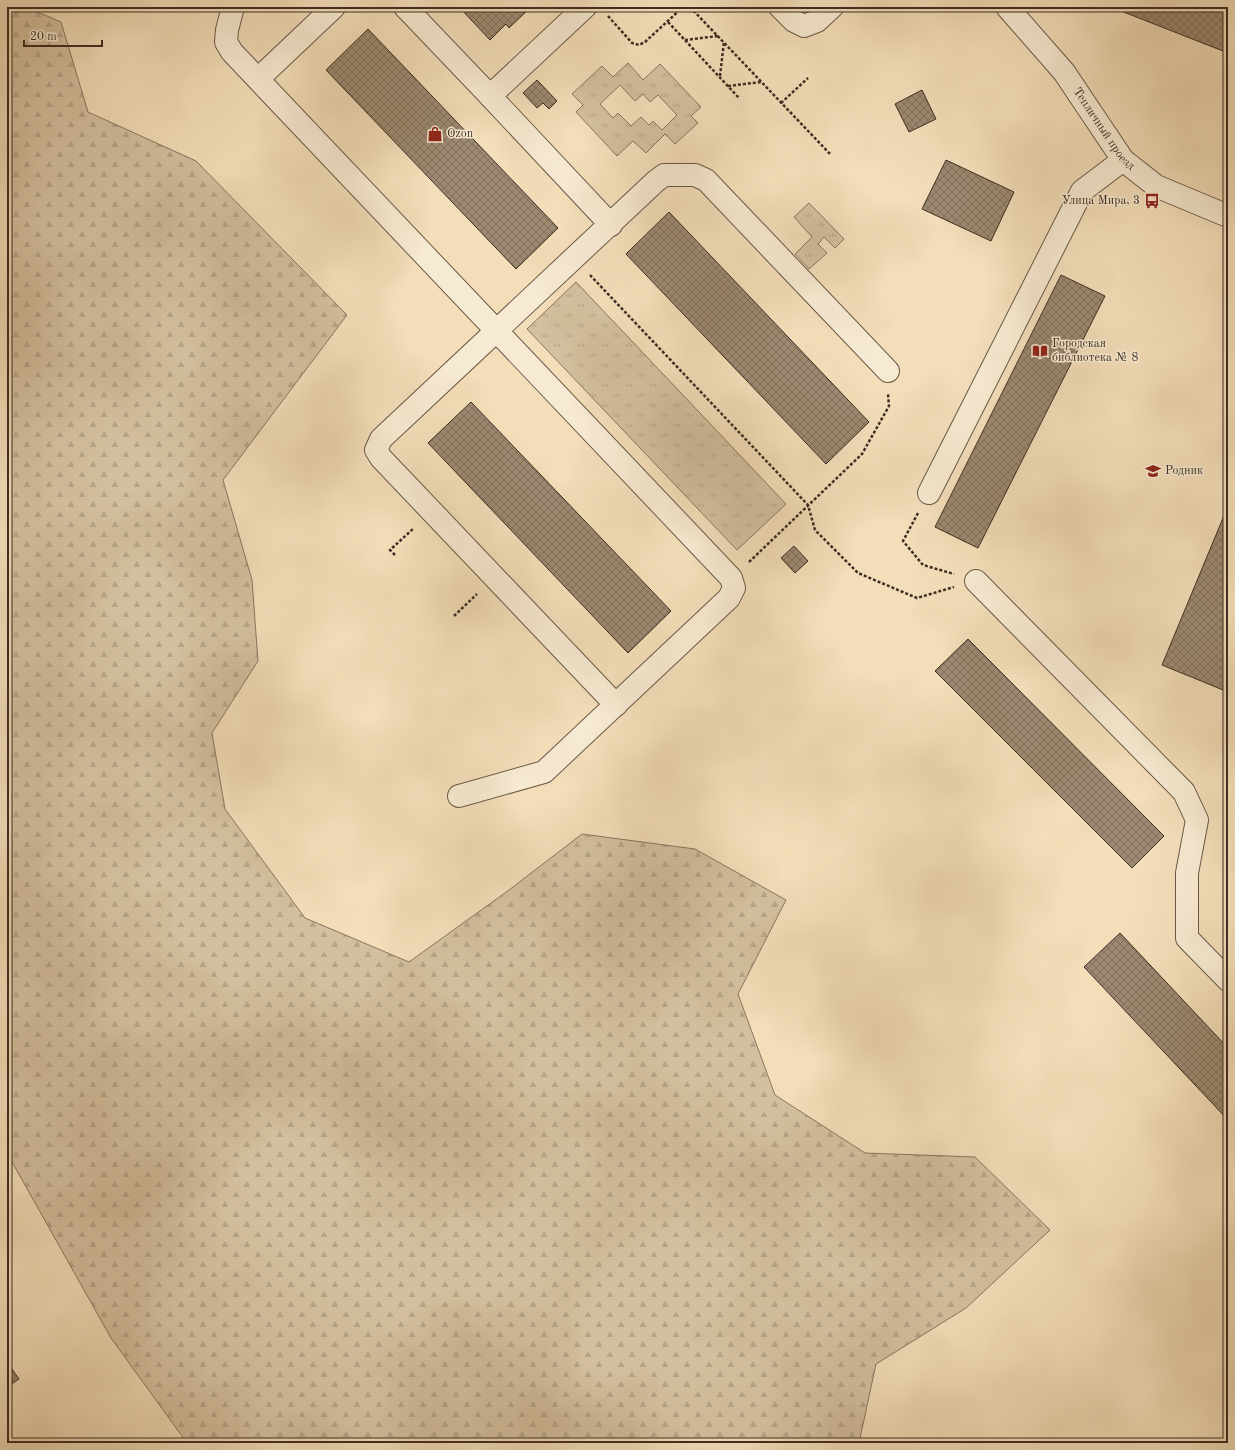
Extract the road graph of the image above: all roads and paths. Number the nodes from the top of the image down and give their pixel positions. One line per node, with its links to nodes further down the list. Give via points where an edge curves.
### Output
1 (233, 7): 16 (street, via 226,42 232,52)
2 (334, 7): 16 (street)
3 (405, 7): 19 (street)
4 (683, 7): 10 (path)
5 (690, 7): 11 (path)
6 (780, 7): 7 (street, via 794,21 804,26 817,21)
7 (832, 7)
8 (1007, 7): 23 (street, Тепличный проезд, via 1064,72)
9 (594, 10): 10 (path, via 632,43 638,45); 19 (street)
10 (668, 22): 12 (path)
11 (718, 36): 12 (path); 13 (path)
12 (685, 40): 14 (path)
13 (724, 42): 14 (path); 17 (path)
14 (720, 77): 18 (path)
15 (808, 78): 21 (path)
16 (258, 79): 27 (street)
17 (761, 82): 18 (path); 21 (path)
18 (728, 86): 20 (path)
19 (490, 96): 25 (street)
20 (739, 98)
21 (781, 103): 22 (path)
22 (831, 155)
23 (1123, 160): 24 (street, Тепличный проезд, via 1156,186); 29 (street, via 1082,191)
24 (1228, 216)
25 (610, 224): 26 (street); 28 (street, via 664,175 695,175 706,180)
26 (574, 258): 27 (street); 30 (path)
27 (497, 331): 33 (street); 37 (street, via 381,439 376,450)
28 (888, 372): 30 (path, via 888,406 862,454)
29 (929, 493): 34 (path, via 903,541 924,565)
30 (808, 505): 33 (path); 34 (path, via 815,530 858,574 917,598)
31 (413, 529): 32 (path, via 390,550)
32 (395, 555)
33 (731, 578): 37 (street, via 734,588 729,598)
34 (976, 581): 39 (street, via 1184,792 1197,820 1187,873 1187,938)
35 (476, 595): 36 (path)
36 (454, 616)
37 (616, 705): 38 (street, via 544,772)
38 (459, 796)
39 (1228, 980)

